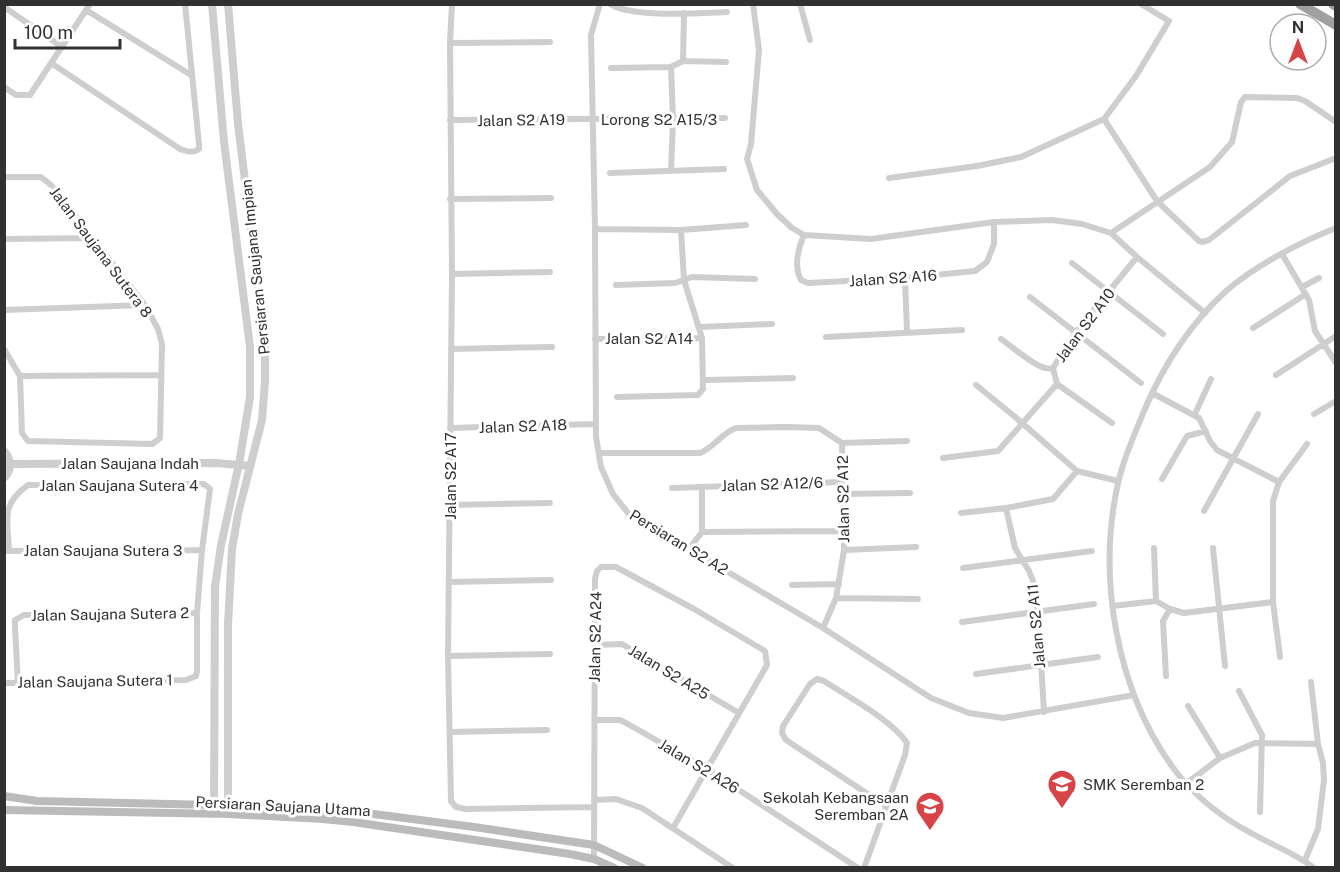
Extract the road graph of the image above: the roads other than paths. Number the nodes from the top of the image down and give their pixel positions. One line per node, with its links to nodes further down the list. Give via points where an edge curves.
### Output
1 (185, 4): 25 (street)
2 (212, 4): 113 (street, Persiaran Saujana Impian, via 224,142 250,347 250,397)
3 (228, 4): 114 (street, Persiaran Saujana Impian, via 238,124 265,343 262,420)
4 (452, 4): 18 (street, Jalan S2 A17)
5 (600, 4): 28 (street, Persiaran S2 A2, via 591,35)
6 (610, 4): 14 (street, via 623,11)
7 (753, 4): 48 (street, via 759,50 747,159 757,190 777,214)
8 (800, 4): 16 (street)
9 (1141, 4): 31 (street, via 1169,21)
10 (1300, 4): 15 (highway)
11 (4, 7): 19 (street)
12 (88, 7): 19 (street); 25 (street)
13 (727, 12): 14 (street)
14 (684, 13): 20 (street)
15 (1335, 25)
16 (810, 40)
17 (550, 42): 18 (street)
18 (450, 43): 29 (street, Jalan S2 A17)
19 (62, 47): 22 (street)
20 (683, 61): 21 (street); 24 (street)
21 (726, 62)
22 (51, 63): 25 (street, via 189,152 199,149); 26 (street, via 30,95 16,95)
23 (611, 68): 24 (street)
24 (670, 68): 30 (street)
25 (191, 75)
26 (4, 87)
27 (725, 118): 30 (street, Lorong S2 A15/3)
28 (593, 119): 29 (street, Jalan S2 A19); 30 (street, Lorong S2 A15/3); 44 (street, Persiaran S2 A2)
29 (450, 120): 40 (street, Jalan S2 A17)
30 (672, 120): 35 (street)
31 (1104, 120): 38 (street, via 1021,157); 41 (street)
32 (1335, 122): 41 (street, via 1297,98 1245,97 1232,142 1210,167)
33 (1335, 158): 41 (street, via 1290,176 1203,242)
34 (724, 169): 35 (street)
35 (670, 171): 36 (street)
36 (610, 173)
37 (4, 177): 49 (street, Jalan Saujana Sutera 8, via 41,177)
38 (889, 178)
39 (551, 198): 40 (street)
40 (450, 199): 55 (street, Jalan S2 A17)
41 (1157, 201): 47 (street)
42 (994, 222): 47 (street, via 1052,220); 48 (street, via 871,239); 56 (street, Jalan S2 A16, via 994,244 987,262 975,272)
43 (746, 225): 46 (street)
44 (595, 228): 46 (street); 77 (street, Persiaran S2 A2)
45 (1335, 228): 51 (street)
46 (681, 230): 59 (street, Jalan S2 A14)
47 (1111, 233): 52 (street)
48 (804, 235): 56 (street, Jalan S2 A16, via 798,274 808,283)
49 (92, 238): 50 (street); 64 (street, Jalan Saujana Sutera 8)
50 (4, 239)
51 (1282, 254): 62 (street); 66 (street, via 1238,282)
52 (1137, 257): 61 (street, Jalan S2 A10); 66 (street)
53 (1072, 263): 61 (street)
54 (550, 272): 55 (street)
55 (452, 274): 82 (street, Jalan S2 A17)
56 (905, 278): 71 (street)
57 (1319, 278): 62 (street)
58 (755, 279): 59 (street)
59 (684, 280): 60 (street); 68 (street, Jalan S2 A14)
60 (616, 285)
61 (1109, 291): 72 (street, Jalan S2 A10); 73 (street)
62 (1304, 291): 69 (street); 79 (street, via 1315,331)
63 (1030, 297): 72 (street)
64 (145, 305): 65 (street); 85 (street, Jalan Saujana Sutera 8, via 162,344)
65 (4, 310)
66 (1205, 312): 94 (street, via 1177,348)
67 (772, 324): 68 (street)
68 (699, 327): 76 (street, Jalan S2 A14)
69 (1253, 328)
70 (962, 330): 71 (street)
71 (907, 332): 75 (street)
72 (1075, 333): 84 (street, Jalan S2 A10); 91 (street)
73 (1163, 334)
74 (1335, 336): 79 (street)
75 (826, 337)
76 (702, 338): 77 (street, Jalan S2 A14); 90 (street, Jalan S2 A14)
77 (595, 339): 102 (street, Persiaran S2 A2)
78 (1001, 339): 84 (street, via 1042,368)
79 (1323, 344): 83 (street); 86 (street)
80 (552, 348): 82 (street)
81 (4, 349): 87 (street)
82 (451, 349): 103 (street, Jalan S2 A17)
83 (1335, 363)
84 (1053, 368): 92 (street, Jalan S2 A10)
85 (161, 375): 87 (street); 87 (street, Jalan Saujana Sutera 8, via 160,438 152,444 28,441 21,433)
86 (1276, 375)
87 (20, 376)
88 (793, 378): 90 (street)
89 (1211, 379): 97 (street)
90 (704, 380): 95 (street, via 698,395)
91 (1141, 383)
92 (1056, 384): 100 (street, Jalan S2 A10); 101 (street)
93 (976, 386): 100 (street)
94 (1152, 393): 97 (street); 118 (street)
95 (617, 397)
96 (1335, 401): 99 (street)
97 (1195, 414): 104 (street)
98 (1258, 414): 111 (street)
99 (1314, 414)
100 (1022, 423): 110 (street, Jalan S2 A10, via 995,453); 115 (street)
101 (1112, 423)
102 (595, 424): 103 (street, Jalan S2 A18); 109 (street, Persiaran S2 A2)
103 (450, 428): 126 (street, Jalan S2 A17)
104 (1206, 431): 111 (street, via 1213,447); 117 (street, via 1187,436)
105 (907, 441): 106 (street)
106 (842, 443): 109 (street, Jalan S2 A12, via 819,429 736,429 700,453); 119 (street, Jalan S2 A12)
107 (1307, 444): 120 (street)
108 (4, 452): 112 (street)
109 (599, 453): 135 (street, Persiaran S2 A2, via 613,494 628,513)
110 (943, 459)
111 (1232, 459): 120 (street); 128 (street)
112 (10, 464): 113 (street, Jalan Saujana Indah); 116 (street)
113 (239, 464): 114 (street, Jalan Saujana Indah); 187 (street, Persiaran Saujana Impian, via 215,587)
114 (250, 466): 188 (street, Persiaran Saujana Impian, via 232,549)
115 (1077, 471): 118 (street); 127 (street, via 1053,499)
116 (4, 478)
117 (1162, 479)
118 (1118, 481): 151 (street, via 1111,529)
119 (842, 482): 121 (street, Jalan S2 A12/6); 124 (street, Jalan S2 A12)
120 (1279, 482): 149 (street, via 1273,501)
121 (702, 487): 122 (street, Jalan S2 A12/6); 131 (street)
122 (672, 488)
123 (910, 493): 124 (street)
124 (843, 494): 130 (street, Jalan S2 A12)
125 (550, 503): 126 (street)
126 (450, 505): 143 (street, Jalan S2 A17)
127 (1006, 508): 129 (street); 140 (street, Jalan S2 A11, via 1015,548)
128 (1204, 511)
129 (961, 513)
130 (843, 531): 131 (street); 137 (street, Jalan S2 A12)
131 (702, 532): 135 (street)
132 (916, 547): 137 (street)
133 (1154, 548): 148 (street)
134 (1213, 548): 153 (street)
135 (689, 549): 157 (street, Persiaran S2 A2)
136 (202, 550): 138 (street, Jalan Saujana Sutera 3); 138 (street, Jalan Saujana Sutera 4, via 210,489 204,484 28,485 7,508); 155 (street)
137 (844, 550): 144 (street, Jalan S2 A12)
138 (7, 551)
139 (1092, 551): 140 (street)
140 (1022, 559): 141 (street); 154 (street, Jalan S2 A11, via 1033,581)
141 (963, 568)
142 (550, 580): 143 (street)
143 (449, 582): 160 (street, Jalan S2 A17)
144 (839, 584): 145 (street); 146 (street, Jalan S2 A12)
145 (792, 585)
146 (836, 598): 147 (street); 157 (street, Jalan S2 A12)
147 (918, 599)
148 (1156, 600): 151 (street); 152 (street)
149 (1273, 602): 153 (street); 162 (street)
150 (1094, 604): 154 (street)
151 (1113, 606): 171 (street)
152 (1170, 609): 153 (street, via 1184,613); 166 (street, via 1163,621)
153 (1220, 610): 164 (street)
154 (1038, 612): 156 (street); 163 (street, Jalan S2 A11)
155 (197, 613): 167 (street, Jalan Saujana Sutera 1, via 197,671 196,676 186,680); 167 (street, Jalan Saujana Sutera 2, via 24,615 15,620)
156 (962, 622)
157 (823, 628): 173 (street, Persiaran S2 A2, via 931,698 969,713 1003,718)
158 (595, 645): 174 (street, Jalan S2 A25, via 622,644); 174 (street, Jalan S2 A24, via 597,571 601,567 616,567 765,651 767,665); 175 (street, Jalan S2 A24)
159 (550, 654): 160 (street)
160 (448, 656): 177 (street, Jalan S2 A17)
161 (1098, 657): 163 (street)
162 (1280, 657)
163 (1040, 665): 165 (street); 173 (street, Jalan S2 A11)
164 (1225, 666)
165 (976, 674)
166 (1166, 676)
167 (18, 682): 169 (street, Jalan Saujana Sutera 1)
168 (1311, 682): 179 (street)
169 (4, 683)
170 (1239, 691): 178 (street, via 1261,729)
171 (1134, 695): 173 (street, Persiaran S2 A2); 182 (street, via 1158,745)
172 (1188, 706): 180 (street)
173 (1044, 712)
174 (739, 714): 181 (street)
175 (595, 720): 181 (street, Jalan S2 A26, via 620,720); 184 (street, Jalan S2 A24)
176 (547, 730): 177 (street)
177 (450, 732): 184 (street, Jalan S2 A17, via 451,801 456,807)
178 (1262, 743): 179 (street); 180 (street); 189 (street)
179 (1318, 744): 193 (street, via 1324,780 1318,829)
180 (1220, 758): 182 (street)
181 (707, 769): 190 (street); 197 (street, Jalan S2 A26)
182 (1187, 783): 193 (street, via 1209,805 1248,832)
183 (4, 796): 187 (main road, Persiaran Saujana Utama)
184 (594, 804): 190 (street, via 627,801); 191 (street, Jalan S2 A24)
185 (886, 806): 185 (street, via 907,743 880,719 816,679 782,733 786,740); 198 (street)
186 (4, 810): 187 (main road, Persiaran Saujana Utama)
187 (214, 810): 188 (main road, Persiaran Saujana Utama)
188 (228, 810): 191 (main road, Persiaran Saujana Utama, via 366,813); 192 (main road, Persiaran Saujana Utama, via 353,822)
189 (1260, 812)
190 (673, 828): 196 (street)
191 (594, 845): 192 (street, Jalan S2 A24); 195 (main road, Persiaran Saujana Utama)
192 (594, 859): 194 (main road, Persiaran Saujana Utama)
193 (1305, 860): 199 (street)
194 (614, 867)
195 (643, 867)
196 (733, 867)
197 (858, 867)
198 (864, 867)
199 (1314, 867)

